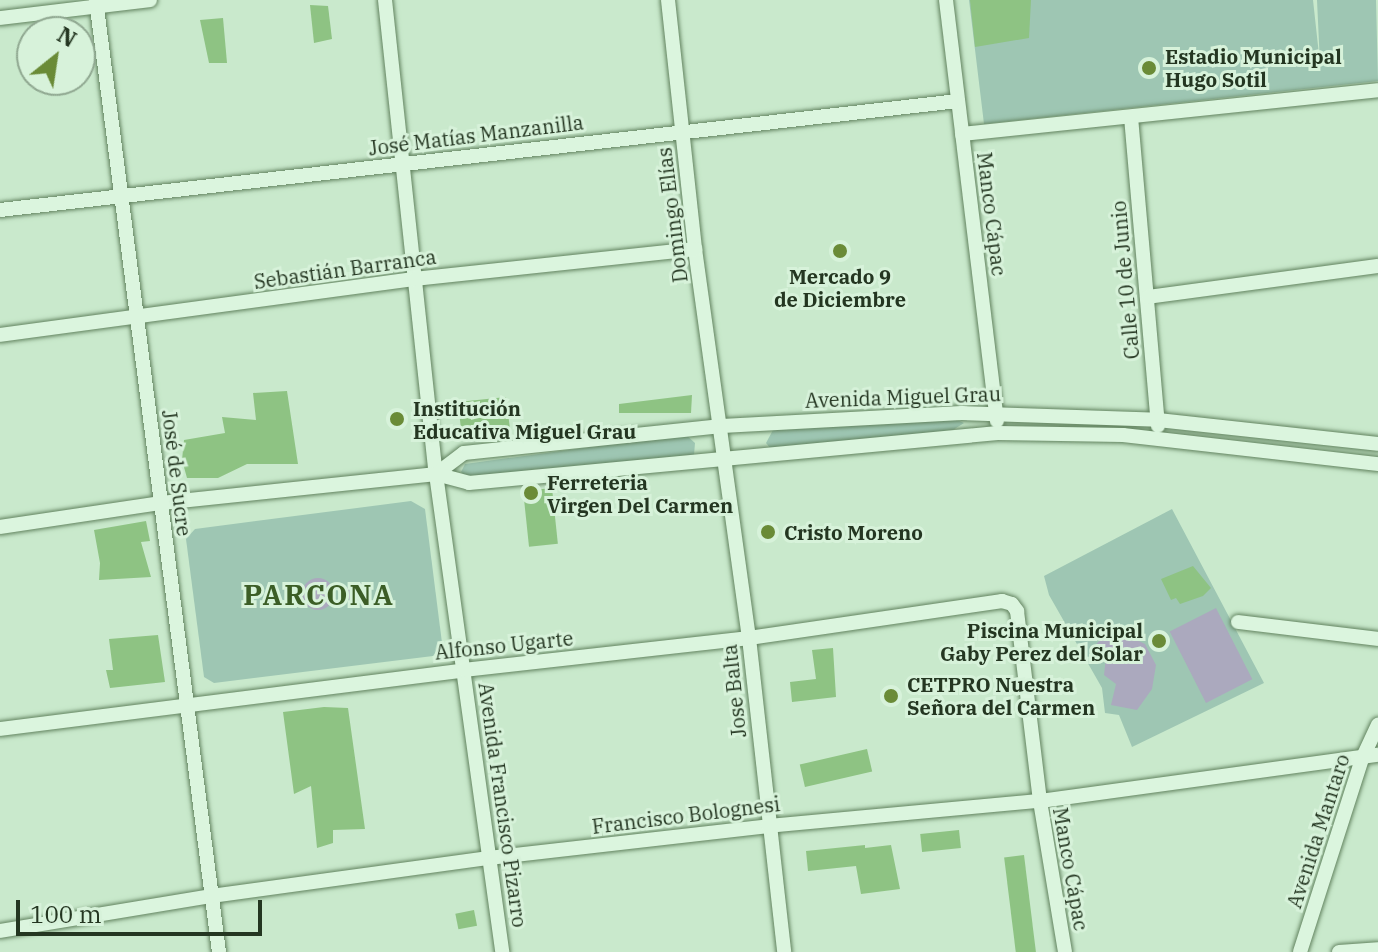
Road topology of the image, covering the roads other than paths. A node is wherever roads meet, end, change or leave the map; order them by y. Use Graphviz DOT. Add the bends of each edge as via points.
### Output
graph roads {
  1 [pos="150,0"];
  2 [pos="385,0"];
  3 [pos="668,0"];
  4 [pos="946,0"];
  5 [pos="97,2"];
  6 [pos="0,18"];
  7 [pos="1378,90"];
  8 [pos="958,101"];
  9 [pos="1131,117"];
  10 [pos="683,132"];
  11 [pos="962,134"];
  12 [pos="402,164"];
  13 [pos="120,196"];
  14 [pos="0,210"];
  15 [pos="695,249"];
  16 [pos="1378,266"];
  17 [pos="414,279"];
  18 [pos="1148,297"];
  19 [pos="137,318"];
  20 [pos="0,335"];
  21 [pos="996,412"];
  22 [pos="1158,420"];
  23 [pos="722,426"];
  24 [pos="998,433"];
  25 [pos="1159,438"];
  26 [pos="1378,444"];
  27 [pos="724,461"];
  28 [pos="1378,464"];
  29 [pos="436,474"];
  30 [pos="161,503"];
  31 [pos="0,527"];
  32 [pos="1012,604"];
  33 [pos="1238,622"];
  34 [pos="749,638"];
  35 [pos="1378,639"];
  36 [pos="464,670"];
  37 [pos="185,704"];
  38 [pos="1378,724"];
  39 [pos="0,729"];
  40 [pos="1378,755"];
  41 [pos="1362,759"];
  42 [pos="1040,801"];
  43 [pos="768,826"];
  44 [pos="489,858"];
  45 [pos="211,896"];
  46 [pos="0,931"];
  47 [pos="1378,949"];
  48 [pos="219,952"];
  49 [pos="502,952"];
  50 [pos="784,952"];
  51 [pos="1065,952"];
  52 [pos="1300,952"];
  53 [pos="1339,952"];
  1 -- 5 [label="street"];
  2 -- 12 [label="street, Avenida Francisco Pizarro"];
  3 -- 10 [label="street, Domingo Elías"];
  4 -- 8 [label="street, Manco Cápac"];
  5 -- 6 [label="street"];
  5 -- 13 [label="street, José de Sucre"];
  7 -- 9 [label="street"];
  8 -- 10 [label="street, José Matías Manzanilla"];
  8 -- 11 [label="street, Manco Cápac"];
  9 -- 11 [label="street"];
  9 -- 18 [label="street, Calle 10 de Junio"];
  10 -- 12 [label="street, José Matías Manzanilla"];
  10 -- 15 [label="street, Domingo Elías"];
  11 -- 21 [label="street, Manco Cápac"];
  12 -- 13 [label="street, José Matías Manzanilla"];
  12 -- 17 [label="street, Avenida Francisco Pizarro"];
  13 -- 14 [label="street, José Matías Manzanilla"];
  13 -- 19 [label="street, José de Sucre"];
  15 -- 17 [label="street, Sebastián Barranca"];
  15 -- 23 [label="street, Domingo Elías"];
  16 -- 18 [label="street"];
  17 -- 19 [label="street, Sebastián Barranca"];
  17 -- 29 [label="street, Avenida Francisco Pizarro"];
  18 -- 22 [label="street, Calle 10 de Junio"];
  19 -- 20 [label="street, Sebastián Barranca"];
  19 -- 30 [label="street, José de Sucre"];
  21 -- 22 [label="street, Avenida Miguel Grau"];
  21 -- 23 [label="street, Avenida Miguel Grau"];
  21 -- 24 [label="street, Manco Cápac"];
  22 -- 25 [label="street, Calle 10 de Junio"];
  22 -- 26 [label="street, Avenida Miguel Grau"];
  23 -- 27 [label="street, Jose Balta"];
  23 -- 29 [label="street, Avenida Miguel Grau" via="464,453"];
  24 -- 25 [label="street, Avenida Miguel Grau"];
  24 -- 27 [label="street, Avenida Miguel Grau"];
  25 -- 28 [label="street, Avenida Miguel Grau"];
  27 -- 29 [label="street, Avenida Miguel Grau" via="469,483"];
  27 -- 34 [label="street, Jose Balta"];
  29 -- 30 [label="street, Avenida Miguel Grau"];
  29 -- 36 [label="street, Avenida Francisco Pizarro"];
  30 -- 31 [label="street, Avenida Miguel Grau"];
  30 -- 37 [label="street, José de Sucre"];
  32 -- 34 [label="street, Alfonso Ugarte" via="1002,601"];
  32 -- 42 [label="street, Manco Cápac"];
  33 -- 35 [label="street"];
  34 -- 36 [label="street, Alfonso Ugarte"];
  34 -- 43 [label="street, Jose Balta"];
  36 -- 37 [label="street, Alfonso Ugarte"];
  36 -- 44 [label="street, Avenida Francisco Pizarro"];
  37 -- 39 [label="street, Alfonso Ugarte"];
  37 -- 45 [label="street, José de Sucre"];
  38 -- 41 [label="street, Avenida Mantaro"];
  40 -- 41 [label="street, Francisco Bolognesi"];
  41 -- 42 [label="street, Francisco Bolognesi"];
  41 -- 52 [label="street, Avenida Mantaro"];
  42 -- 43 [label="street, Francisco Bolognesi"];
  42 -- 51 [label="street, Manco Cápac"];
  43 -- 44 [label="street, Francisco Bolognesi"];
  43 -- 50 [label="street, Jose Balta"];
  44 -- 45 [label="street, Francisco Bolognesi"];
  44 -- 49 [label="street, Avenida Francisco Pizarro"];
  45 -- 46 [label="street, Francisco Bolognesi"];
  45 -- 48 [label="street, José de Sucre"];
  47 -- 53 [label="street"];
}
